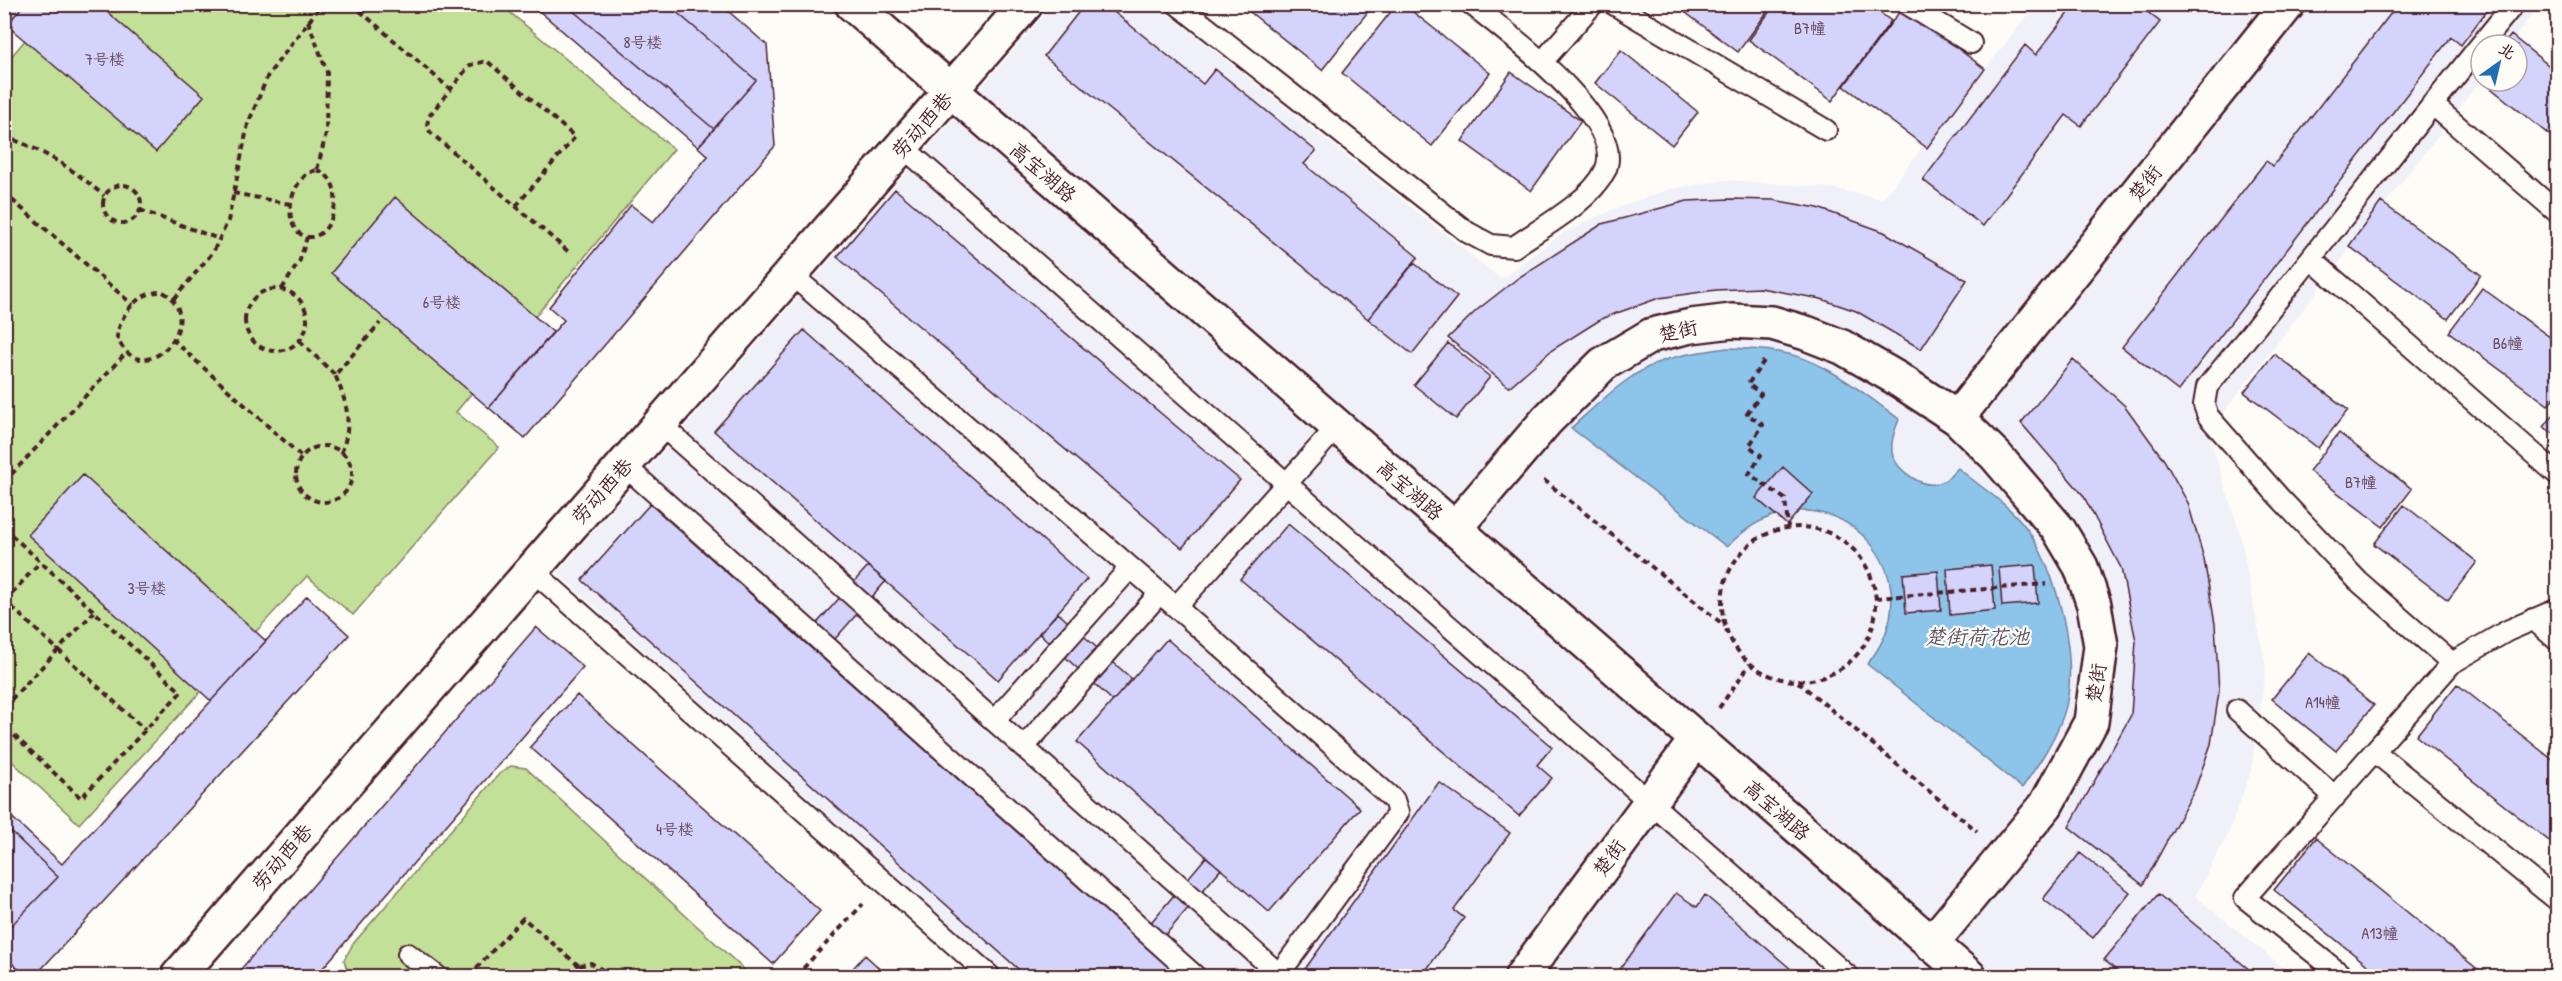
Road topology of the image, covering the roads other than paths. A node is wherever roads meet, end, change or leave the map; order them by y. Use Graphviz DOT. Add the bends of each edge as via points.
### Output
graph roads {
  1 [pos="852,4"];
  2 [pos="1026,4"];
  3 [pos="1177,4"];
  4 [pos="1471,4"];
  5 [pos="1593,4"];
  6 [pos="1613,4"];
  7 [pos="1907,4"];
  8 [pos="2289,4"];
  9 [pos="2514,4"];
  10 [pos="1971,43"];
  11 [pos="1543,61"];
  12 [pos="951,91"];
  13 [pos="2432,104"];
  14 [pos="1826,130"];
  15 [pos="903,147"];
  16 [pos="2558,213"];
  17 [pos="2312,260"];
  18 [pos="792,275"];
  19 [pos="1957,418"];
  20 [pos="661,425"];
  21 [pos="1337,427"];
  22 [pos="625,466"];
  23 [pos="2558,475"];
  24 [pos="1286,483"];
  25 [pos="1454,529"];
  26 [pos="1130,568"];
  27 [pos="532,570"];
  28 [pos="1160,593"];
  29 [pos="1176,607"];
  30 [pos="2558,609"];
  31 [pos="2533,620"];
  32 [pos="2558,641"];
  33 [pos="2452,663"];
  34 [pos="2237,710"];
  35 [pos="994,721"];
  36 [pos="1696,740"];
  37 [pos="1024,747"];
  38 [pos="2375,752"];
  39 [pos="2335,797"];
  40 [pos="1650,802"];
  41 [pos="2557,900"];
  42 [pos="1931,944"];
  43 [pos="408,954"];
  44 [pos="178,976"];
  45 [pos="438,976"];
  46 [pos="990,976"];
  47 [pos="1195,976"];
  48 [pos="1522,976"];
  49 [pos="1848,976"];
  50 [pos="1969,976"];
  51 [pos="2343,976"];
  1 -- 12 [label="street, 高宝湖路"];
  2 -- 12 [label="street, 劳动西巷"];
  3 -- 11 [label="lane" via="1467,232 1491,245 1514,247 1587,195 1606,170 1609,149 1594,119"];
  4 -- 11 [label="lane"];
  5 -- 11 [label="lane"];
  6 -- 14 [label="lane"];
  7 -- 10 [label="lane"];
  8 -- 19 [label="street, 楚街"];
  9 -- 13 [label="lane"];
  12 -- 15 [label="street, 劳动西巷"];
  12 -- 21 [label="street, 高宝湖路"];
  13 -- 16 [label="lane"];
  13 -- 17 [label="lane"];
  15 -- 18 [label="street, 劳动西巷"];
  15 -- 24 [label="lane"];
  17 -- 23 [label="lane"];
  17 -- 33 [label="lane" via="2207,387 2204,405 2208,416 2278,496 2358,580"];
  18 -- 20 [label="street, 劳动西巷"];
  18 -- 26 [label="lane"];
  19 -- 25 [label="street, 楚街" via="1842,346 1772,323 1731,321 1652,335 1603,364 1547,420"];
  19 -- 42 [label="street, 楚街" via="1996,456 2059,530 2080,567 2094,605 2101,646 2091,722 2046,805"];
  20 -- 22 [label="street, 劳动西巷"];
  20 -- 35 [label="lane"];
  21 -- 24 [label="lane"];
  21 -- 25 [label="street, 高宝湖路"];
  22 -- 27 [label="street, 劳动西巷"];
  22 -- 47 [label="lane"];
  24 -- 29 [label="lane"];
  24 -- 40 [label="lane"];
  25 -- 36 [label="street, 高宝湖路"];
  26 -- 28 [label="lane"];
  26 -- 35 [label="lane"];
  27 -- 44 [label="street, 劳动西巷"];
  27 -- 46 [label="lane"];
  28 -- 29 [label="lane"];
  28 -- 37 [label="lane"];
  29 -- 37 [label="lane" via="1389,793 1398,809 1279,974"];
  30 -- 31 [label="lane"];
  31 -- 32 [label="lane"];
  31 -- 33 [label="lane" via="2479,645"];
  33 -- 38 [label="lane"];
  34 -- 39 [label="lane"];
  35 -- 37 [label="lane"];
  36 -- 40 [label="street, 楚街"];
  36 -- 42 [label="street, 高宝湖路"];
  38 -- 39 [label="lane"];
  38 -- 41 [label="lane"];
  39 -- 51 [label="lane" via="2245,898"];
  40 -- 48 [label="street, 楚街"];
  40 -- 49 [label="lane"];
  42 -- 50 [label="street, 高宝湖路"];
  43 -- 45 [label="lane"];
}
